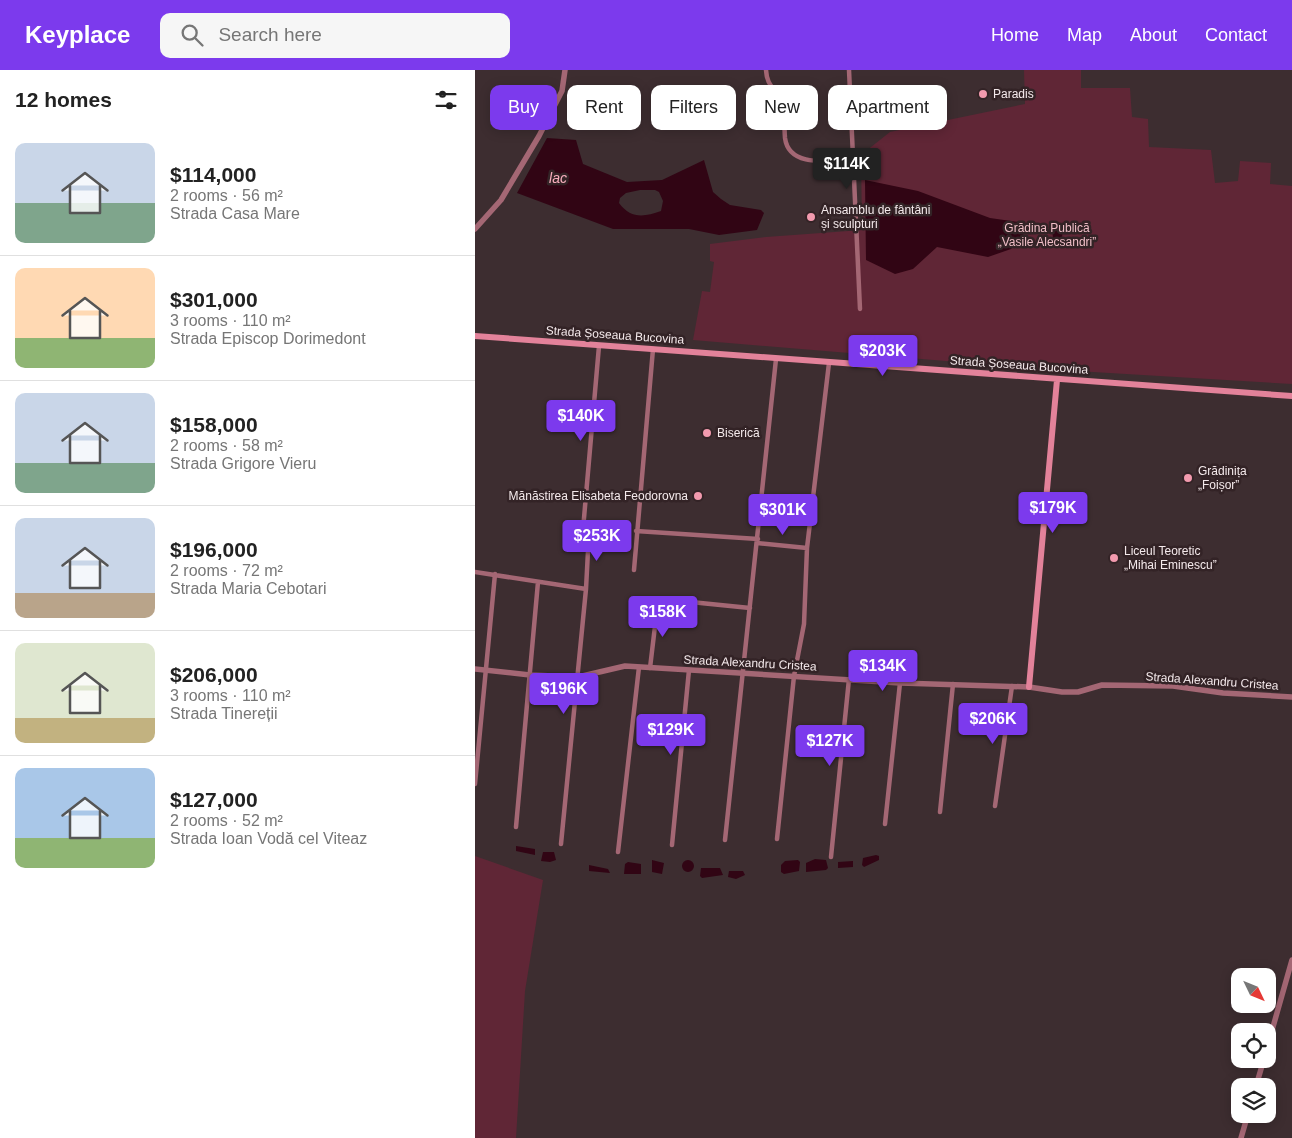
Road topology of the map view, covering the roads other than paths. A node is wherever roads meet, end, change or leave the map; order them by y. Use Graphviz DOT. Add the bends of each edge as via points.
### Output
graph roads {
  1 [pos="565,70"];
  2 [pos="766,70"];
  3 [pos="849,70"];
  4 [pos="854,160"];
  5 [pos="475,229"];
  6 [pos="860,309"];
  7 [pos="475,336"];
  8 [pos="599,346"];
  9 [pos="653,348"];
  10 [pos="776,358"];
  11 [pos="829,363"];
  12 [pos="1057,380"];
  13 [pos="1292,396"];
  14 [pos="637,531"];
  15 [pos="757,541"];
  16 [pos="807,548"];
  17 [pos="633,570"];
  18 [pos="475,572"];
  19 [pos="495,574"];
  20 [pos="538,582"];
  21 [pos="585,589"];
  22 [pos="750,608"];
  23 [pos="639,667"];
  24 [pos="650,668"];
  25 [pos="475,669"];
  26 [pos="485,670"];
  27 [pos="689,670"];
  28 [pos="744,673"];
  29 [pos="531,675"];
  30 [pos="795,676"];
  31 [pos="577,677"];
  32 [pos="849,679"];
  33 [pos="900,683"];
  34 [pos="953,684"];
  35 [pos="1012,686"];
  36 [pos="1029,687"];
  37 [pos="1292,697"];
  38 [pos="475,784"];
  39 [pos="995,806"];
  40 [pos="939,812"];
  41 [pos="885,824"];
  42 [pos="516,827"];
  43 [pos="777,839"];
  44 [pos="725,840"];
  45 [pos="561,844"];
  46 [pos="672,845"];
  47 [pos="618,852"];
  48 [pos="831,857"];
  49 [pos="1292,960"];
  50 [pos="1274,1023"];
  51 [pos="1245,1123"];
  52 [pos="1241,1138"];
  1 -- 5 [label="street" via="562,91 539,136 501,200"];
  2 -- 4 [label="street" via="769,84 781,101 786,140 791,152 802,159"];
  3 -- 4 [label="street"];
  4 -- 6 [label="street"];
  7 -- 8 [label="main road, Strada Șoseaua Bucovina"];
  8 -- 9 [label="main road, Strada Șoseaua Bucovina"];
  8 -- 21 [label="street" via="582,541 588,551"];
  9 -- 10 [label="main road, Strada Șoseaua Bucovina"];
  9 -- 14 [label="street"];
  10 -- 11 [label="main road, Strada Șoseaua Bucovina"];
  10 -- 15 [label="street"];
  11 -- 12 [label="main road, Strada Șoseaua Bucovina"];
  11 -- 16 [label="street"];
  12 -- 13 [label="main road, Strada Șoseaua Bucovina"];
  12 -- 36 [label="main road"];
  14 -- 15 [label="street"];
  14 -- 17 [label="street"];
  15 -- 16 [label="street"];
  15 -- 22 [label="street"];
  16 -- 30 [label="street" via="803,624"];
  18 -- 19 [label="street"];
  19 -- 20 [label="street"];
  19 -- 26 [label="street"];
  20 -- 21 [label="street"];
  20 -- 29 [label="street"];
  21 -- 31 [label="street"];
  22 -- 24 [label="street" via="661,599 656,605"];
  22 -- 28 [label="street"];
  23 -- 24 [label="street, Strada Alexandru Cristea"];
  23 -- 31 [label="street, Strada Alexandru Cristea" via="625,666"];
  23 -- 47 [label="street"];
  24 -- 27 [label="street, Strada Alexandru Cristea"];
  25 -- 26 [label="street, Strada Alexandru Cristea"];
  26 -- 29 [label="street, Strada Alexandru Cristea"];
  26 -- 38 [label="street"];
  27 -- 28 [label="street, Strada Alexandru Cristea"];
  27 -- 46 [label="street"];
  28 -- 30 [label="street, Strada Alexandru Cristea"];
  28 -- 44 [label="street"];
  29 -- 31 [label="street, Strada Alexandru Cristea"];
  29 -- 42 [label="street"];
  30 -- 32 [label="street, Strada Alexandru Cristea"];
  30 -- 43 [label="street"];
  31 -- 45 [label="street"];
  32 -- 33 [label="street, Strada Alexandru Cristea"];
  32 -- 48 [label="street"];
  33 -- 34 [label="street, Strada Alexandru Cristea"];
  33 -- 41 [label="street"];
  34 -- 35 [label="street, Strada Alexandru Cristea"];
  34 -- 40 [label="street"];
  35 -- 36 [label="street, Strada Alexandru Cristea"];
  35 -- 39 [label="street"];
  36 -- 37 [label="street, Strada Alexandru Cristea" via="1078,692 1102,684 1173,686"];
  49 -- 50 [label="street"];
  51 -- 52 [label="street"];
}
